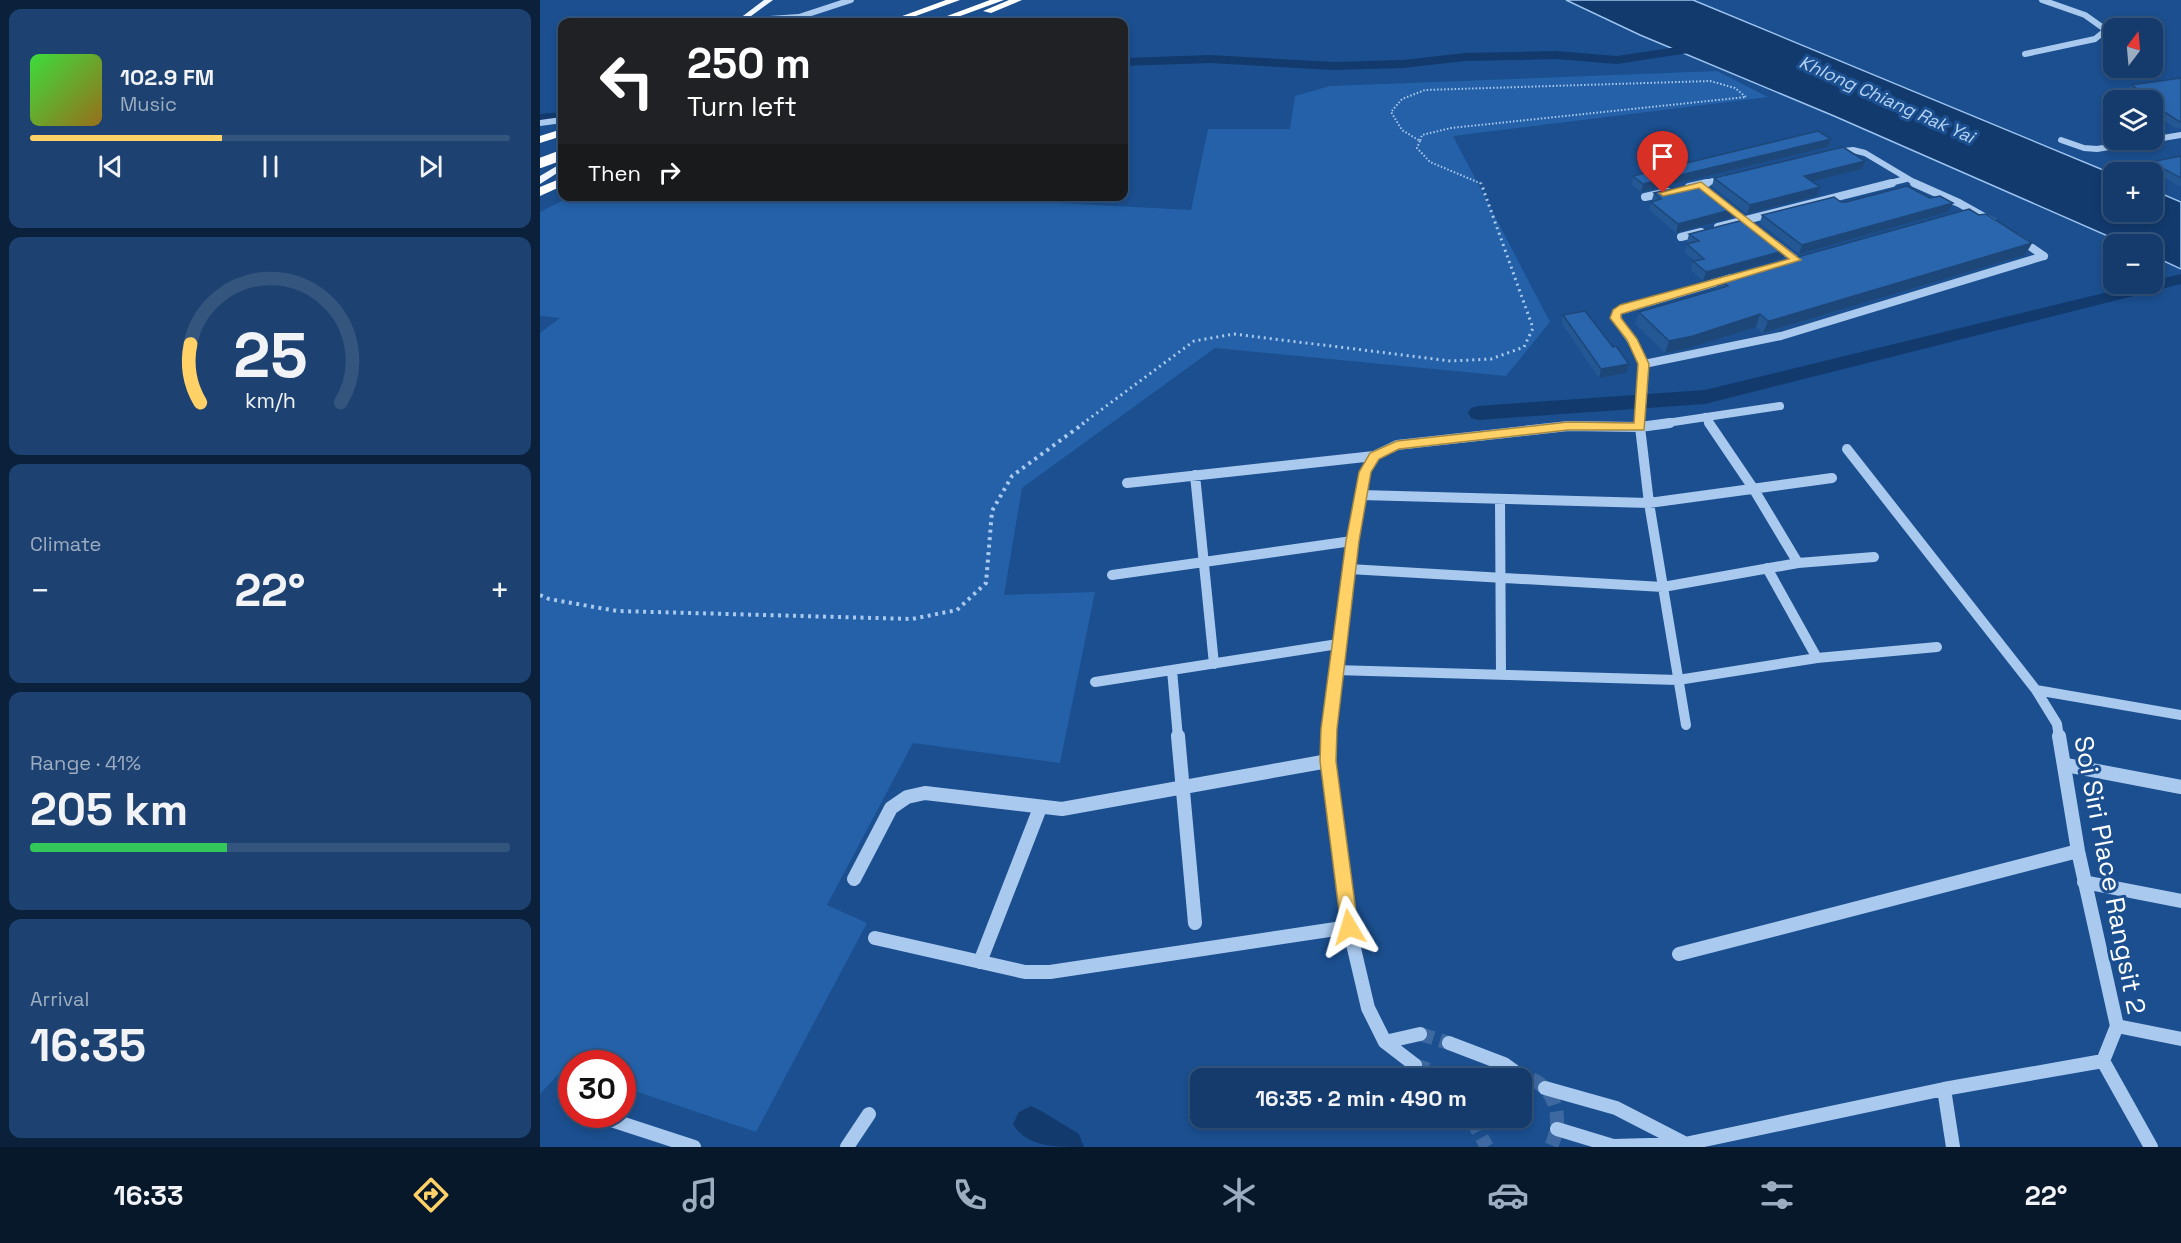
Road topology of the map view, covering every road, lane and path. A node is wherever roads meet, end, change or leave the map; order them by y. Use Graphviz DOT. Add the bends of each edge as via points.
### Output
graph roads {
  1 [pos="769,0"];
  2 [pos="851,0"];
  3 [pos="954,0"];
  4 [pos="999,0"];
  5 [pos="1017,0"];
  6 [pos="2042,0"];
  7 [pos="745,18"];
  8 [pos="779,18"];
  9 [pos="902,18"];
  10 [pos="947,18"];
  11 [pos="967,18"];
  12 [pos="2025,54"];
  13 [pos="558,121"];
  14 [pos="540,123"];
  15 [pos="558,133"];
  16 [pos="2181,135"];
  17 [pos="540,139"];
  18 [pos="2061,140"];
  19 [pos="1420,141"];
  20 [pos="558,152"];
  21 [pos="1828,153"];
  22 [pos="558,156"];
  23 [pos="540,163"];
  24 [pos="558,169"];
  25 [pos="1735,176"];
  26 [pos="1906,179"];
  27 [pos="540,181"];
  28 [pos="558,184"];
  29 [pos="1701,185"];
  30 [pos="540,192"];
  31 [pos="1709,192"];
  32 [pos="1645,197"];
  33 [pos="1736,212"];
  34 [pos="1975,212"];
  35 [pos="1964,214"];
  36 [pos="1744,219"];
  37 [pos="1753,226"];
  38 [pos="2002,227"];
  39 [pos="2011,234"];
  40 [pos="1681,237"];
  41 [pos="1770,240"];
  42 [pos="1808,257"];
  43 [pos="1796,260"];
  44 [pos="1785,264"];
  45 [pos="1739,276"];
  46 [pos="1644,364"];
  47 [pos="1780,406"];
  48 [pos="1705,417"];
  49 [pos="1640,427"];
  50 [pos="1847,449"];
  51 [pos="1374,456"];
  52 [pos="1195,476"];
  53 [pos="1832,478"];
  54 [pos="1127,483"];
  55 [pos="1753,488"];
  56 [pos="1361,495"];
  57 [pos="1500,499"];
  58 [pos="1649,502"];
  59 [pos="1352,541"];
  60 [pos="1874,556"];
  61 [pos="1204,562"];
  62 [pos="1798,563"];
  63 [pos="1767,568"];
  64 [pos="1349,569"];
  65 [pos="1112,575"];
  66 [pos="1502,578"];
  67 [pos="1663,587"];
  68 [pos="540,595"];
  69 [pos="1338,644"];
  70 [pos="1937,647"];
  71 [pos="1817,658"];
  72 [pos="1214,664"];
  73 [pos="1172,670"];
  74 [pos="1335,670"];
  75 [pos="1501,675"];
  76 [pos="1678,680"];
  77 [pos="1095,682"];
  78 [pos="2036,690"];
  79 [pos="2181,715"];
  80 [pos="1686,725"];
  81 [pos="1328,761"];
  82 [pos="2066,765"];
  83 [pos="2181,787"];
  84 [pos="1184,788"];
  85 [pos="1040,808"];
  86 [pos="2078,851"];
  87 [pos="854,879"];
  88 [pos="2084,882"];
  89 [pos="2181,901"];
  90 [pos="1195,923"];
  91 [pos="1349,927"];
  92 [pos="875,938"];
  93 [pos="1679,954"];
  94 [pos="980,962"];
  95 [pos="2117,1026"];
  96 [pos="1420,1034"];
  97 [pos="2181,1039"];
  98 [pos="1385,1042"];
  99 [pos="1449,1043"];
  100 [pos="2103,1061"];
  101 [pos="1415,1065"];
  102 [pos="1510,1068"];
  103 [pos="1545,1088"];
  104 [pos="1944,1089"];
  105 [pos="869,1114"];
  106 [pos="636,1128"];
  107 [pos="1557,1129"];
  108 [pos="1685,1144"];
  109 [pos="694,1147"];
  110 [pos="847,1147"];
  111 [pos="1953,1147"];
  112 [pos="2151,1147"];
  1 -- 7 [label="main road"];
  2 -- 8 [label="street"];
  3 -- 9 [label="highway"];
  4 -- 10 [label="highway"];
  5 -- 11 [label="highway"];
  6 -- 12 [label="street" via="2084,15 2106,30 2096,39"];
  13 -- 14 [label="street"];
  15 -- 17 [label="highway"];
  16 -- 18 [label="street" via="2097,149"];
  19 -- 19 [label="path" via="1422,135 1451,128 1746,97 1735,88 1710,81 1425,90 1402,99 1391,112 1402,130"];
  19 -- 68 [label="path" via="1417,148 1430,162 1482,183 1533,328 1524,346 1491,359 1451,361 1234,334 1194,341 1012,476 992,511 986,583 957,610 912,619 629,611"];
  20 -- 23 [label="main road"];
  21 -- 26 [label="street" via="1865,153"];
  22 -- 23 [label="highway, bridge"];
  24 -- 27 [label="main road"];
  25 -- 29 [label="street"];
  26 -- 34 [label="street"];
  26 -- 36 [label="street"];
  28 -- 30 [label="highway"];
  29 -- 31 [label="street"];
  29 -- 32 [label="street"];
  33 -- 36 [label="street"];
  34 -- 35 [label="street"];
  34 -- 38 [label="street"];
  36 -- 37 [label="street"];
  36 -- 40 [label="street"];
  39 -- 46 [label="street" via="2044,256 1781,336"];
  41 -- 43 [label="street"];
  42 -- 43 [label="street"];
  43 -- 44 [label="street"];
  45 -- 46 [label="street" via="1616,312"];
  46 -- 49 [label="street"];
  47 -- 48 [label="street"];
  48 -- 49 [label="street"];
  48 -- 55 [label="street"];
  49 -- 51 [label="street" via="1568,426 1397,445"];
  49 -- 58 [label="street"];
  50 -- 78 [label="street, Soi Siri Place Rangsit 2"];
  51 -- 52 [label="street"];
  51 -- 56 [label="street" via="1365,472"];
  52 -- 54 [label="street"];
  52 -- 61 [label="street"];
  53 -- 55 [label="street"];
  55 -- 58 [label="street"];
  55 -- 62 [label="street"];
  56 -- 57 [label="street"];
  56 -- 59 [label="street"];
  57 -- 58 [label="street"];
  57 -- 66 [label="street"];
  58 -- 67 [label="street"];
  59 -- 61 [label="street"];
  59 -- 64 [label="street"];
  60 -- 62 [label="street"];
  61 -- 65 [label="street"];
  61 -- 72 [label="street"];
  62 -- 63 [label="street"];
  63 -- 67 [label="street"];
  63 -- 71 [label="street"];
  64 -- 66 [label="street"];
  64 -- 69 [label="street"];
  66 -- 67 [label="street"];
  66 -- 75 [label="street"];
  67 -- 76 [label="street"];
  69 -- 72 [label="street"];
  69 -- 74 [label="street"];
  70 -- 71 [label="street"];
  71 -- 76 [label="street"];
  72 -- 73 [label="street"];
  73 -- 77 [label="street"];
  73 -- 84 [label="street"];
  74 -- 75 [label="street"];
  74 -- 81 [label="street"];
  75 -- 76 [label="street"];
  76 -- 80 [label="street"];
  78 -- 79 [label="street"];
  78 -- 82 [label="street, Soi Siri Place Rangsit 2" via="2057,724"];
  81 -- 84 [label="street"];
  81 -- 91 [label="street"];
  82 -- 83 [label="street"];
  82 -- 86 [label="street, Soi Siri Place Rangsit 2"];
  84 -- 85 [label="street" via="1062,809"];
  84 -- 90 [label="street"];
  85 -- 87 [label="street" via="925,793 907,797 891,808"];
  85 -- 94 [label="street"];
  86 -- 88 [label="street, Soi Siri Place Rangsit 2"];
  86 -- 93 [label="street"];
  88 -- 89 [label="street"];
  88 -- 95 [label="street, Soi Siri Place Rangsit 2"];
  91 -- 94 [label="street" via="1050,972 1025,972"];
  91 -- 98 [label="street" via="1368,1008"];
  92 -- 94 [label="street"];
  95 -- 97 [label="street"];
  95 -- 100 [label="street, Soi Siri Place Rangsit 2"];
  96 -- 98 [label="street"];
  98 -- 101 [label="street"];
  99 -- 102 [label="street"];
  100 -- 104 [label="street"];
  100 -- 112 [label="street"];
  103 -- 108 [label="street" via="1616,1108"];
  104 -- 108 [label="street"];
  104 -- 111 [label="street"];
  105 -- 110 [label="street"];
  106 -- 109 [label="street"];
  107 -- 108 [label="street" via="1613,1146"];
}
